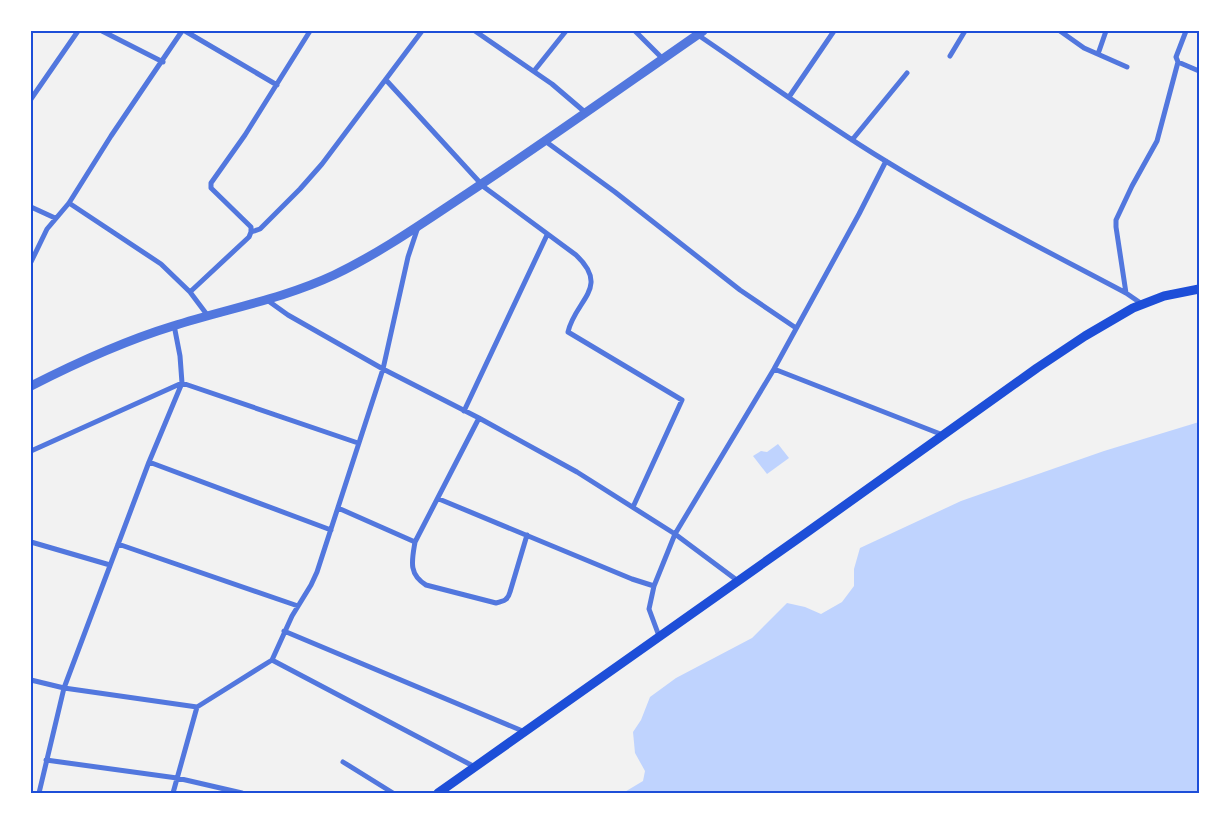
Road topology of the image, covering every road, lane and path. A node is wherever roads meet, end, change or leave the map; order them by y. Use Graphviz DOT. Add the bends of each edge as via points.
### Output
graph roads {
  1 [pos="78,31"];
  2 [pos="102,31"];
  3 [pos="184,31"];
  4 [pos="310,31"];
  5 [pos="422,31"];
  6 [pos="475,31"];
  7 [pos="566,31"];
  8 [pos="635,31"];
  9 [pos="834,31"];
  10 [pos="965,31"];
  11 [pos="1060,31"];
  12 [pos="1106,31"];
  13 [pos="1186,31"];
  14 [pos="701,33"];
  15 [pos="1098,54"];
  16 [pos="950,56"];
  17 [pos="662,58"];
  18 [pos="163,62"];
  19 [pos="1178,62"];
  20 [pos="1127,66"];
  21 [pos="534,71"];
  22 [pos="1199,71"];
  23 [pos="907,73"];
  24 [pos="386,80"];
  25 [pos="277,85"];
  26 [pos="789,97"];
  27 [pos="31,99"];
  28 [pos="586,113"];
  29 [pos="852,140"];
  30 [pos="545,142"];
  31 [pos="886,161"];
  32 [pos="481,184"];
  33 [pos="69,203"];
  34 [pos="31,207"];
  35 [pos="55,218"];
  36 [pos="418,226"];
  37 [pos="252,232"];
  38 [pos="547,235"];
  39 [pos="31,262"];
  40 [pos="1199,289"];
  41 [pos="190,292"];
  42 [pos="1126,293"];
  43 [pos="267,299"];
  44 [pos="1143,304"];
  45 [pos="208,316"];
  46 [pos="174,325"];
  47 [pos="796,328"];
  48 [pos="382,369"];
  49 [pos="774,370"];
  50 [pos="182,383"];
  51 [pos="31,386"];
  52 [pos="464,411"];
  53 [pos="479,418"];
  54 [pos="943,435"];
  55 [pos="358,443"];
  56 [pos="31,451"];
  57 [pos="149,462"];
  58 [pos="438,499"];
  59 [pos="633,507"];
  60 [pos="338,508"];
  61 [pos="331,530"];
  62 [pos="676,534"];
  63 [pos="527,535"];
  64 [pos="31,542"];
  65 [pos="416,542"];
  66 [pos="118,544"];
  67 [pos="110,565"];
  68 [pos="738,581"];
  69 [pos="654,586"];
  70 [pos="298,606"];
  71 [pos="284,631"];
  72 [pos="659,636"];
  73 [pos="272,660"];
  74 [pos="31,680"];
  75 [pos="64,688"];
  76 [pos="196,707"];
  77 [pos="525,732"];
  78 [pos="46,760"];
  79 [pos="343,762"];
  80 [pos="474,767"];
  81 [pos="177,778"];
  82 [pos="39,793"];
  83 [pos="173,793"];
  84 [pos="242,793"];
  85 [pos="393,793"];
  86 [pos="438,793"];
  1 -- 27 [label="street"];
  2 -- 18 [label="street"];
  3 -- 18 [label="street"];
  3 -- 25 [label="street"];
  4 -- 25 [label="street"];
  5 -- 24 [label="street"];
  6 -- 21 [label="street"];
  7 -- 21 [label="street"];
  8 -- 17 [label="street"];
  9 -- 26 [label="street"];
  10 -- 16 [label="street"];
  11 -- 15 [label="street"];
  12 -- 15 [label="street"];
  13 -- 19 [label="street" via="1176,57"];
  14 -- 17 [label="street"];
  14 -- 26 [label="street"];
  15 -- 20 [label="street"];
  17 -- 28 [label="street"];
  18 -- 33 [label="street"];
  19 -- 22 [label="street"];
  19 -- 42 [label="street" via="1157,141 1116,220"];
  21 -- 28 [label="street"];
  23 -- 29 [label="street"];
  24 -- 32 [label="street"];
  24 -- 37 [label="street" via="300,189 260,229"];
  25 -- 37 [label="street" via="212,179 210,188 251,227"];
  26 -- 29 [label="street"];
  28 -- 30 [label="street"];
  29 -- 31 [label="street"];
  30 -- 32 [label="street"];
  30 -- 47 [label="street" via="740,290"];
  31 -- 42 [label="street"];
  31 -- 47 [label="street"];
  32 -- 36 [label="street"];
  32 -- 38 [label="street"];
  33 -- 35 [label="street"];
  33 -- 41 [label="street" via="161,264"];
  34 -- 35 [label="street"];
  35 -- 39 [label="street"];
  36 -- 43 [label="street" via="359,263"];
  36 -- 48 [label="street"];
  37 -- 41 [label="street"];
  38 -- 52 [label="street"];
  38 -- 59 [label="street" via="576,255 590,271 588,293 568,332 682,400"];
  40 -- 44 [label="main road"];
  41 -- 45 [label="street"];
  42 -- 44 [label="street"];
  43 -- 45 [label="street"];
  43 -- 48 [label="street" via="288,316"];
  44 -- 54 [label="main road" via="1069,347"];
  45 -- 46 [label="street"];
  46 -- 50 [label="street"];
  46 -- 51 [label="street" via="120,345"];
  47 -- 49 [label="street"];
  48 -- 52 [label="street"];
  48 -- 55 [label="street"];
  49 -- 54 [label="street"];
  49 -- 62 [label="street"];
  50 -- 55 [label="street"];
  50 -- 56 [label="street"];
  50 -- 57 [label="street"];
  52 -- 53 [label="street"];
  53 -- 58 [label="street"];
  53 -- 59 [label="street"];
  54 -- 68 [label="main road"];
  55 -- 60 [label="street"];
  57 -- 61 [label="street"];
  57 -- 66 [label="street"];
  58 -- 63 [label="street"];
  58 -- 65 [label="street"];
  59 -- 62 [label="street"];
  60 -- 61 [label="street"];
  60 -- 65 [label="street"];
  61 -- 70 [label="street" via="311,585"];
  62 -- 68 [label="street"];
  62 -- 69 [label="street"];
  63 -- 65 [label="street" via="508,598 496,603 426,585 418,580 412,558"];
  63 -- 69 [label="street"];
  64 -- 67 [label="street"];
  66 -- 67 [label="street"];
  66 -- 70 [label="street"];
  67 -- 75 [label="street"];
  68 -- 72 [label="main road"];
  69 -- 72 [label="street" via="649,609"];
  70 -- 71 [label="street"];
  71 -- 73 [label="street"];
  71 -- 77 [label="street"];
  72 -- 77 [label="main road"];
  73 -- 76 [label="street"];
  73 -- 80 [label="street"];
  74 -- 75 [label="street"];
  75 -- 76 [label="street"];
  75 -- 78 [label="street"];
  76 -- 81 [label="street"];
  77 -- 80 [label="main road"];
  78 -- 81 [label="street"];
  78 -- 82 [label="street"];
  79 -- 85 [label="street"];
  80 -- 86 [label="main road"];
  81 -- 83 [label="street"];
  81 -- 84 [label="street"];
}
